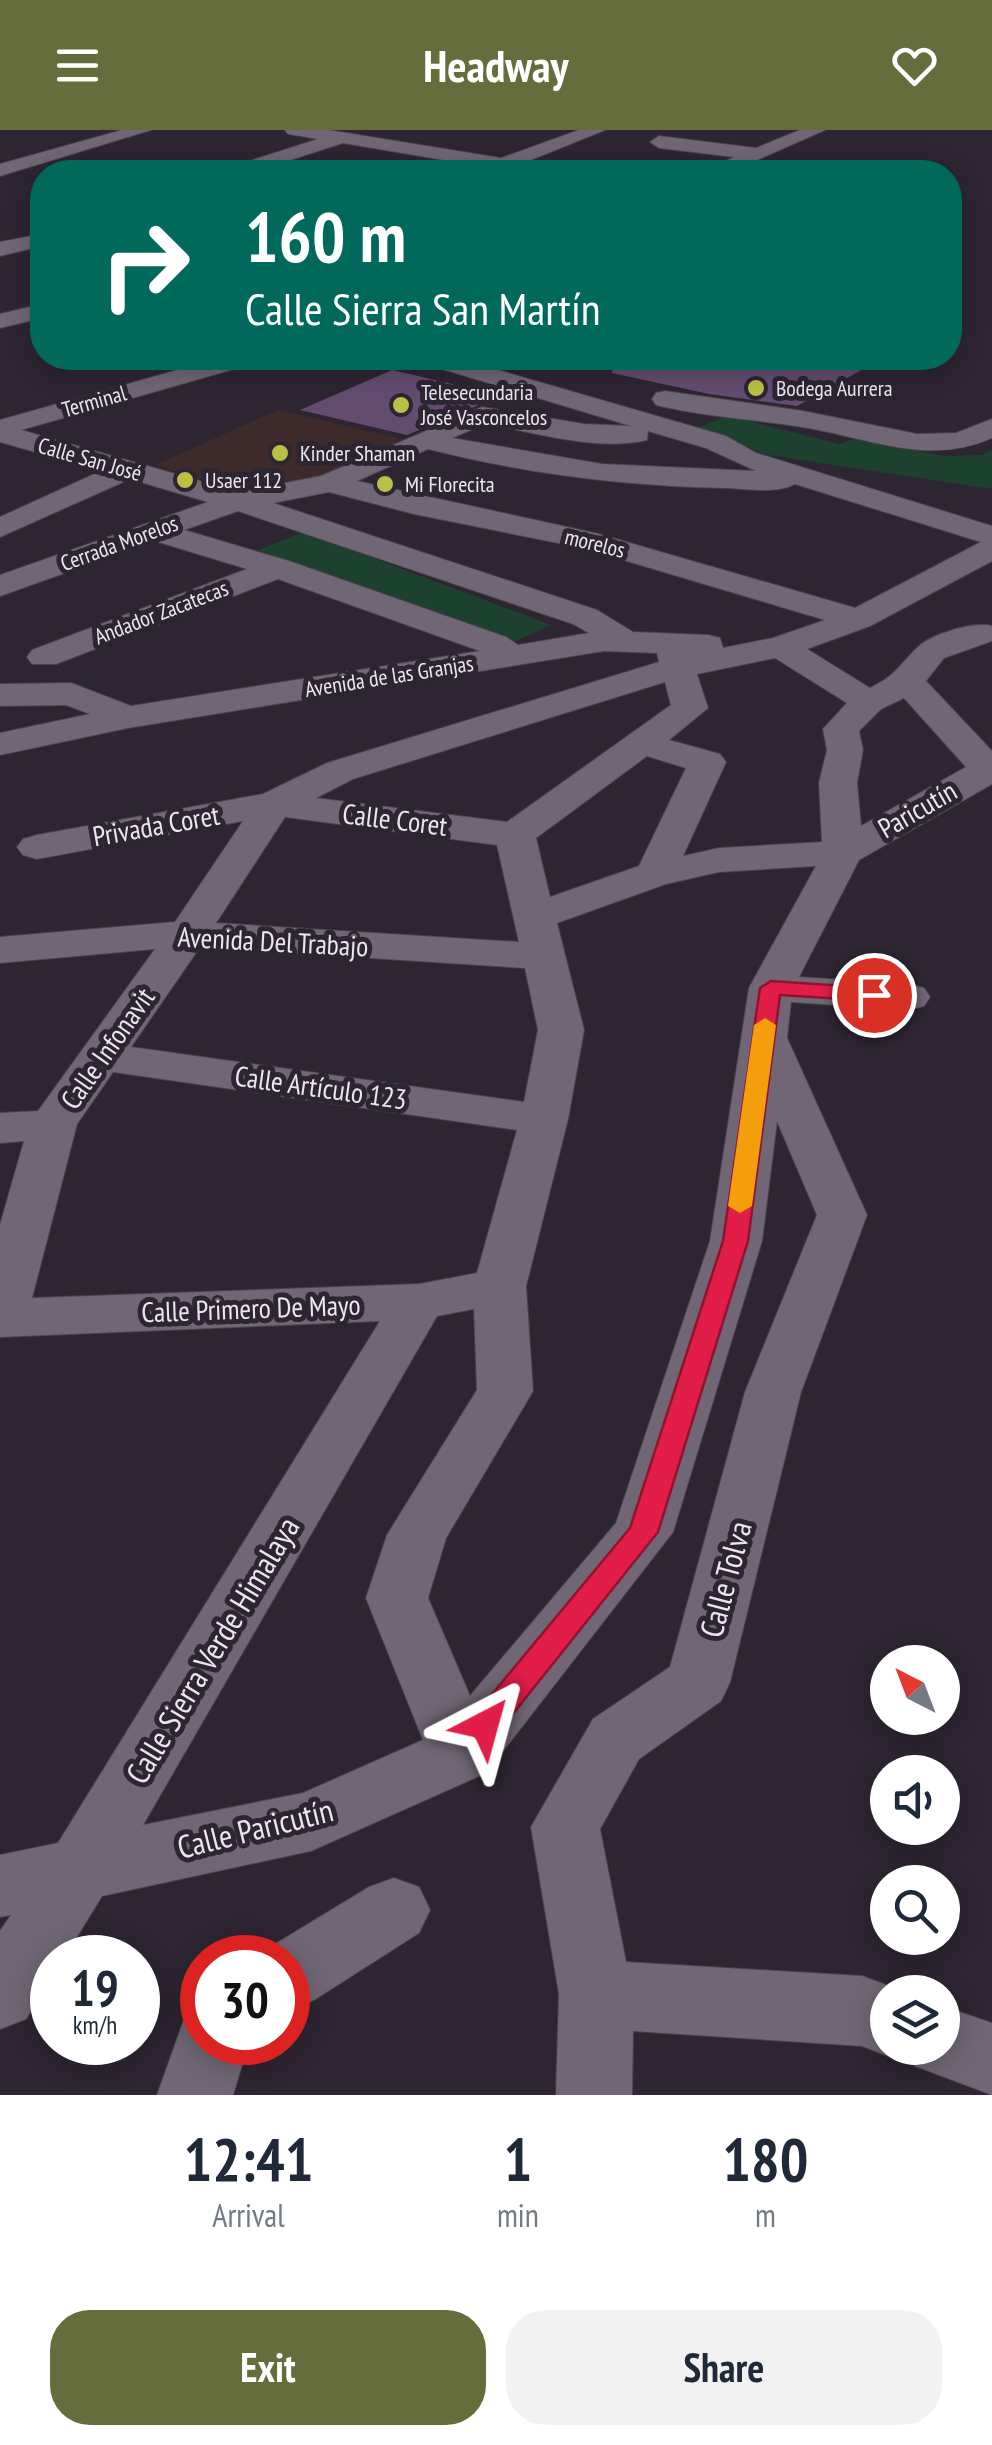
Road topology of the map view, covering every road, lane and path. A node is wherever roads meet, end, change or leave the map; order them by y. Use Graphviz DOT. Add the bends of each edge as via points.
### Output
graph roads {
  1 [pos="142,130"];
  2 [pos="294,130"];
  3 [pos="368,130"];
  4 [pos="596,130"];
  5 [pos="816,130"];
  6 [pos="344,138"];
  7 [pos="659,142"];
  8 [pos="757,154"];
  9 [pos="63,160"];
  10 [pos="273,160"];
  11 [pos="479,160"];
  12 [pos="515,160"];
  13 [pos="743,160"];
  14 [pos="30,243"];
  15 [pos="0,249"];
  16 [pos="30,314"];
  17 [pos="0,322"];
  18 [pos="30,323"];
  19 [pos="0,329"];
  20 [pos="205,370"];
  21 [pos="472,370"];
  22 [pos="545,370"];
  23 [pos="992,427"];
  24 [pos="0,430"];
  25 [pos="637,434"];
  26 [pos="425,440"];
  27 [pos="126,470"];
  28 [pos="816,480"];
  29 [pos="706,481"];
  30 [pos="329,483"];
  31 [pos="238,500"];
  32 [pos="696,516"];
  33 [pos="0,528"];
  34 [pos="154,531"];
  35 [pos="992,536"];
  36 [pos="992,549"];
  37 [pos="278,568"];
  38 [pos="0,586"];
  39 [pos="858,619"];
  40 [pos="982,633"];
  41 [pos="626,642"];
  42 [pos="782,647"];
  43 [pos="512,656"];
  44 [pos="675,656"];
  45 [pos="44,657"];
  46 [pos="908,682"];
  47 [pos="0,695"];
  48 [pos="869,702"];
  49 [pos="128,718"];
  50 [pos="640,742"];
  51 [pos="0,744"];
  52 [pos="990,769"];
  53 [pos="274,804"];
  54 [pos="515,835"];
  55 [pos="37,847"];
  56 [pos="842,853"];
  57 [pos="655,874"];
  58 [pos="188,934"];
  59 [pos="541,937"];
  60 [pos="0,950"];
  61 [pos="908,997"];
  62 [pos="767,1012"];
  63 [pos="99,1056"];
  64 [pos="544,1118"];
  65 [pos="53,1124"];
  66 [pos="0,1128"];
  67 [pos="500,1286"];
  68 [pos="419,1302"];
  69 [pos="1,1317"];
  70 [pos="462,1753"];
  71 [pos="81,1868"];
  72 [pos="0,1886"];
  73 [pos="394,1910"];
  74 [pos="310,1962"];
  75 [pos="596,1994"];
  76 [pos="0,1995"];
  77 [pos="870,2014"];
  78 [pos="960,2047"];
  79 [pos="992,2059"];
  80 [pos="205,2065"];
  81 [pos="196,2095"];
  82 [pos="594,2095"];
  1 -- 9 [label="street"];
  2 -- 6 [label="street"];
  3 -- 6 [label="street"];
  4 -- 12 [label="street"];
  5 -- 8 [label="street"];
  6 -- 10 [label="street"];
  6 -- 11 [label="street"];
  7 -- 8 [label="street"];
  8 -- 13 [label="street"];
  14 -- 15 [label="street"];
  16 -- 17 [label="street"];
  18 -- 19 [label="street"];
  20 -- 24 [label="street, Terminal"];
  21 -- 28 [label="street" via="716,442 746,459"];
  22 -- 23 [label="street" via="693,406 805,419 920,443 955,442"];
  24 -- 27 [label="street, Calle San José"];
  25 -- 26 [label="street" via="482,415"];
  26 -- 29 [label="street" via="521,464"];
  26 -- 30 [label="street"];
  27 -- 31 [label="street, Calle San José"];
  27 -- 33 [label="street"];
  28 -- 29 [label="street"];
  28 -- 35 [label="street"];
  29 -- 32 [label="street"];
  30 -- 31 [label="street, Cerrada Morelos"];
  30 -- 39 [label="street, morelos" via="588,540"];
  31 -- 34 [label="street, Cerrada Morelos"];
  31 -- 41 [label="street, Calle San José" via="586,617"];
  34 -- 37 [label="street"];
  34 -- 38 [label="street, Cerrada Morelos"];
  36 -- 39 [label="street, Avenida de las Granjas"];
  37 -- 43 [label="street"];
  37 -- 45 [label="street, Andador Zacatecas"];
  39 -- 42 [label="street, Avenida de las Granjas"];
  40 -- 46 [label="street" via="932,651"];
  41 -- 43 [label="street, Avenida de las Granjas"];
  41 -- 44 [label="street, Avenida de las Granjas"];
  42 -- 44 [label="street, Avenida de las Granjas"];
  42 -- 48 [label="street"];
  43 -- 49 [label="street, Avenida de las Granjas"];
  44 -- 50 [label="street" via="690,708"];
  44 -- 53 [label="street, Avenida de las Granjas" via="340,771"];
  46 -- 48 [label="street"];
  46 -- 52 [label="street"];
  47 -- 49 [label="street" via="70,694"];
  48 -- 56 [label="street" via="841,729"];
  49 -- 51 [label="street, Avenida de las Granjas"];
  50 -- 54 [label="street"];
  50 -- 57 [label="street" via="707,762"];
  52 -- 56 [label="street, Paricutín"];
  53 -- 54 [label="street, Calle Coret"];
  53 -- 55 [label="street, Privada Coret"];
  53 -- 58 [label="street, Calle Infonavit"];
  54 -- 59 [label="street"];
  56 -- 57 [label="street" via="719,860"];
  56 -- 62 [label="street, Calle Paricutín"];
  57 -- 59 [label="street"];
  58 -- 59 [label="street, Avenida Del Trabajo"];
  58 -- 60 [label="street, Avenida Del Trabajo"];
  58 -- 63 [label="street, Calle Infonavit"];
  59 -- 64 [label="street" via="561,1030"];
  61 -- 62 [label="street"];
  62 -- 70 [label="street, Calle Paricutín" via="736,1241 643,1532"];
  62 -- 75 [label="street, Calle Tolva" via="842,1215 773,1392 698,1682 616,1739 566,1827"];
  63 -- 64 [label="street, Calle Artículo 123"];
  63 -- 65 [label="street, Calle Infonavit"];
  64 -- 67 [label="street"];
  65 -- 66 [label="street"];
  65 -- 69 [label="street, Calle Infonavit"];
  67 -- 68 [label="street, Calle Primero De Mayo"];
  67 -- 70 [label="street" via="505,1390 417,1535 397,1598"];
  68 -- 69 [label="street, Calle Primero De Mayo"];
  68 -- 71 [label="street, Calle Sierra Verde Himalaya"];
  70 -- 71 [label="street, Calle Paricutín" via="311,1821"];
  71 -- 72 [label="street, Calle Paricutín"];
  71 -- 76 [label="street, Calle Sierra Verde Himalaya"];
  73 -- 74 [label="street"];
  75 -- 77 [label="street"];
  75 -- 82 [label="street, Calle Tolva"];
  78 -- 79 [label="street"];
  80 -- 81 [label="street"];
}
